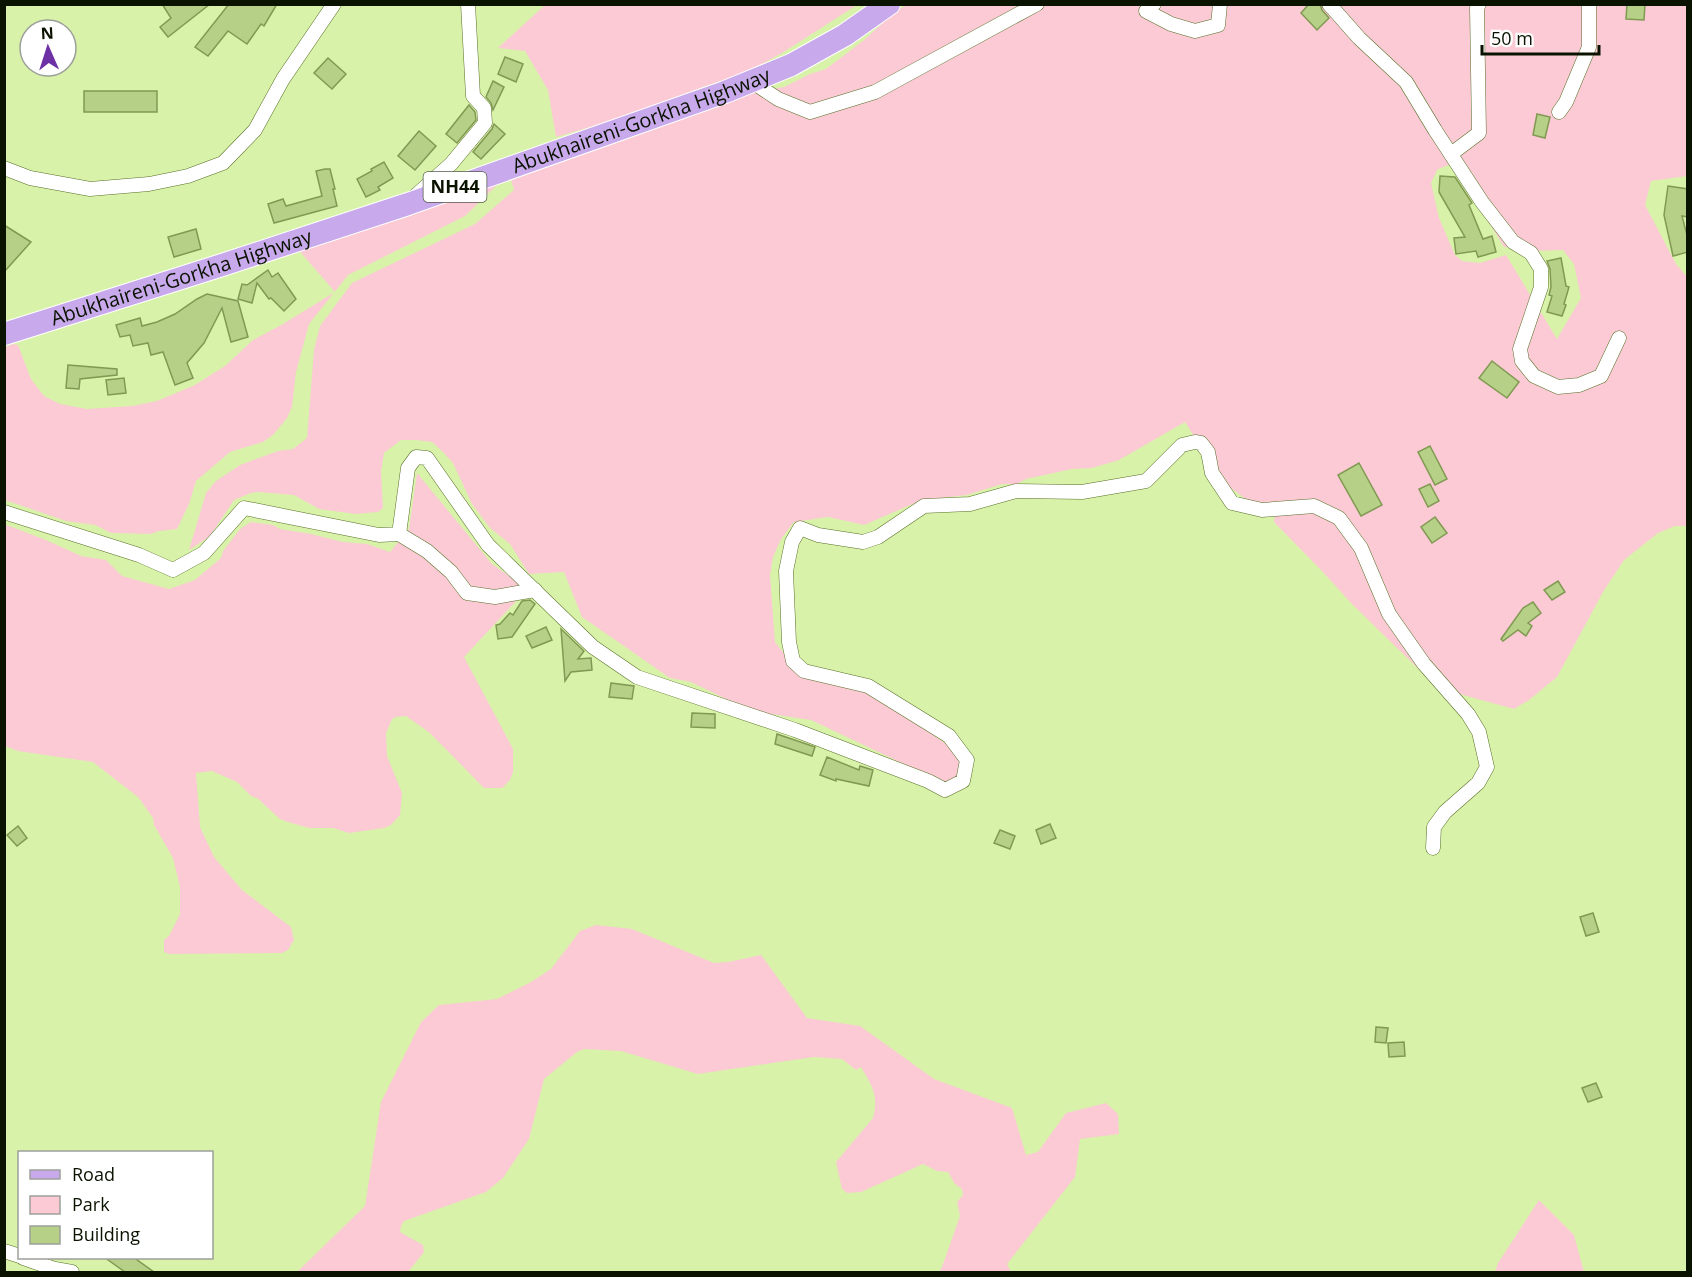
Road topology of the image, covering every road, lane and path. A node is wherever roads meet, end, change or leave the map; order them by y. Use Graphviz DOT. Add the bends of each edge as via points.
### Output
graph roads {
  1 [pos="334,4"];
  2 [pos="468,4"];
  3 [pos="889,4"];
  4 [pos="1037,4"];
  5 [pos="1154,4"];
  6 [pos="1220,4"];
  7 [pos="1329,4"];
  8 [pos="1479,4"];
  9 [pos="1589,4"];
  10 [pos="751,81"];
  11 [pos="1559,112"];
  12 [pos="1451,154"];
  13 [pos="4,168"];
  14 [pos="408,204"];
  15 [pos="4,334"];
  16 [pos="1620,339"];
  17 [pos="4,512"];
  18 [pos="399,534"];
  19 [pos="534,590"];
  20 [pos="1433,848"];
  21 [pos="27,1259"];
  22 [pos="72,1272"];
  1 -- 13 [label="street" via="283,79 255,130 223,163 149,184 90,189 30,178"];
  2 -- 14 [label="street" via="473,96 484,108 485,123 451,165"];
  3 -- 10 [label="main road, Abukhaireni-Gorkha Highway / NH44" via="845,35 791,65"];
  4 -- 10 [label="street" via="875,92 810,112 778,99"];
  5 -- 6 [label="street" via="1146,11 1194,31 1218,26"];
  7 -- 12 [label="street" via="1406,82"];
  8 -- 12 [label="street" via="1479,132"];
  9 -- 11 [label="street" via="1589,46"];
  10 -- 14 [label="main road, Abukhaireni-Gorkha Highway / NH44"];
  12 -- 16 [label="street" via="1513,242 1531,253 1541,269 1541,287 1520,349 1522,361 1534,376 1558,387 1579,385 1601,376"];
  14 -- 15 [label="main road, Abukhaireni-Gorkha Highway / NH44"];
  17 -- 18 [label="street" via="140,555 173,570 204,553 244,508 379,535"];
  18 -- 19 [label="street" via="427,551 467,594 495,597"];
  18 -- 19 [label="street" via="408,468 416,458 427,458 488,544"];
  19 -- 20 [label="street" via="593,647 637,677 795,729 945,790 963,781 967,760 949,735 868,686 804,671 794,661 789,642 786,571 792,542 800,528 863,542 878,537 924,506 970,504 1016,491 1082,492 1146,481 1182,446 1201,443 1208,452 1212,473 1232,503 1262,510 1314,506 1339,518 1361,548 1389,614 1479,732 1487,767 1478,783 1434,827"];
  21 -- 22 [label="street"];
}
